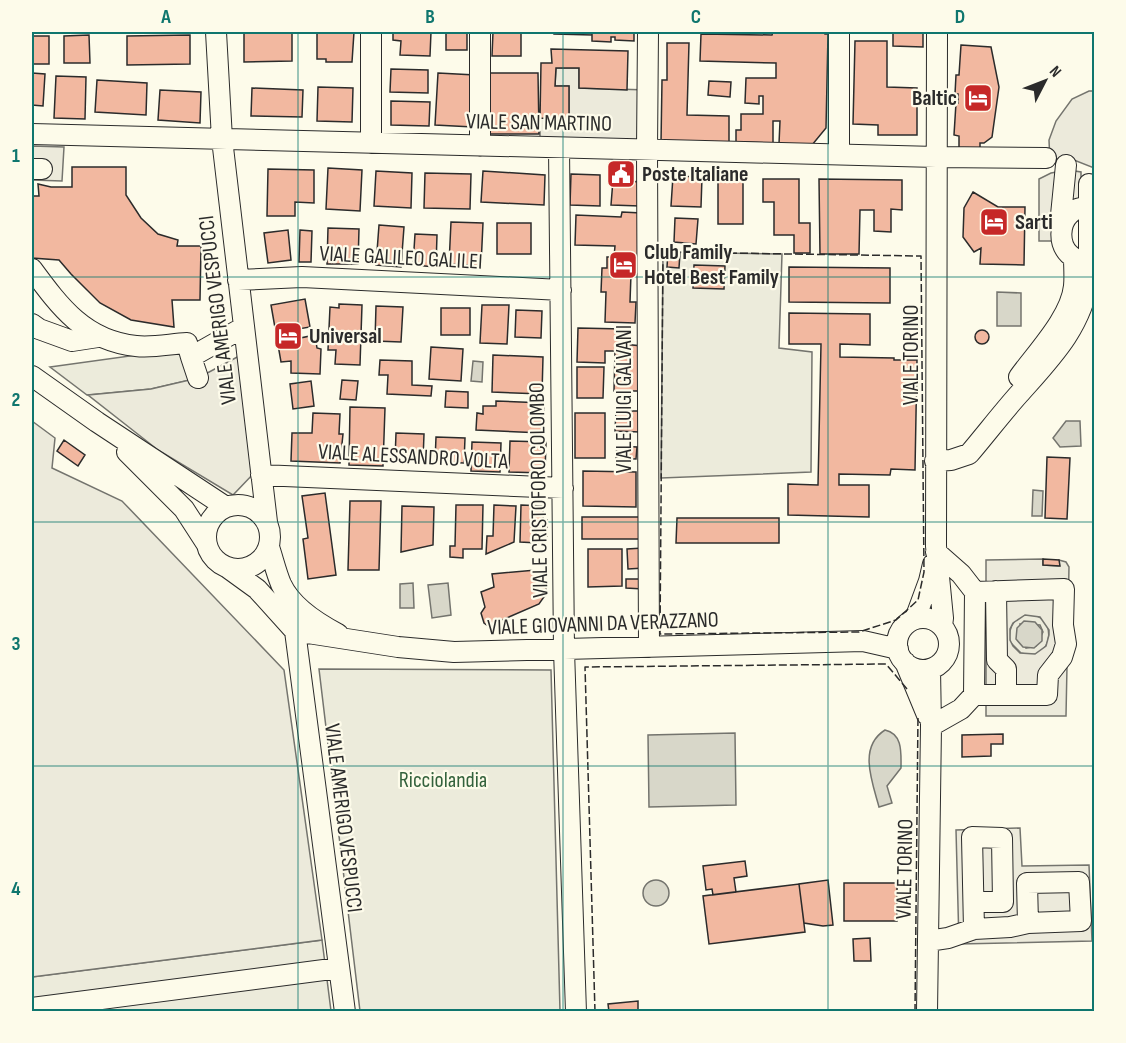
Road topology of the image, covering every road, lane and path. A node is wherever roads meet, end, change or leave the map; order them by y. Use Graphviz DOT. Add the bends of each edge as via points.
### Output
graph roads {
  1 [pos="216,32"];
  2 [pos="370,32"];
  3 [pos="480,32"];
  4 [pos="648,32"];
  5 [pos="839,32"];
  6 [pos="937,32"];
  7 [pos="32,134"];
  8 [pos="222,139"];
  9 [pos="371,143"];
  10 [pos="480,146"];
  11 [pos="559,148"];
  12 [pos="647,150"];
  13 [pos="839,154"];
  14 [pos="936,157"];
  15 [pos="1046,158"];
  16 [pos="1066,165"];
  17 [pos="1090,203"];
  18 [pos="1062,226"];
  19 [pos="1086,262"];
  20 [pos="32,269"];
  21 [pos="238,280"];
  22 [pos="561,290"];
  23 [pos="1095,311"];
  24 [pos="32,324"];
  25 [pos="244,327"];
  26 [pos="98,337"];
  27 [pos="191,357"];
  28 [pos="32,376"];
  29 [pos="198,378"];
  30 [pos="1001,415"];
  31 [pos="97,422"];
  32 [pos="935,461"];
  33 [pos="261,475"];
  34 [pos="563,488"];
  35 [pos="231,506"];
  36 [pos="267,522"];
  37 [pos="206,543"];
  38 [pos="269,547"];
  39 [pos="936,552"];
  40 [pos="228,568"];
  41 [pos="996,591"];
  42 [pos="975,592"];
  43 [pos="910,622"];
  44 [pos="942,626"];
  45 [pos="295,631"];
  46 [pos="346,638"];
  47 [pos="863,641"];
  48 [pos="649,647"];
  49 [pos="564,650"];
  50 [pos="902,656"];
  51 [pos="930,669"];
  52 [pos="1006,694"];
  53 [pos="974,695"];
  54 [pos="931,726"];
  55 [pos="974,902"];
  56 [pos="1028,923"];
  57 [pos="974,928"];
  58 [pos="928,941"];
  59 [pos="339,968"];
  60 [pos="32,1008"];
  61 [pos="345,1011"];
  62 [pos="576,1011"];
  63 [pos="927,1011"];
  1 -- 8 [label="street, VIALE AMERIGO VESPUCCI"];
  2 -- 9 [label="street"];
  3 -- 10 [label="street"];
  4 -- 12 [label="street, VIALE LUIGI GALVANI"];
  5 -- 13 [label="street"];
  6 -- 14 [label="street, VIALE TORINO"];
  7 -- 8 [label="street, VIALE SAN MARTINO"];
  8 -- 9 [label="street, VIALE SAN MARTINO"];
  8 -- 21 [label="street, VIALE AMERIGO VESPUCCI"];
  9 -- 10 [label="street, VIALE SAN MARTINO"];
  10 -- 11 [label="street, VIALE SAN MARTINO"];
  11 -- 12 [label="street, VIALE SAN MARTINO"];
  11 -- 22 [label="street, VIALE CRISTOFORO COLOMBO"];
  12 -- 13 [label="street, VIALE SAN MARTINO"];
  12 -- 48 [label="street, VIALE LUIGI GALVANI"];
  13 -- 14 [label="street, VIALE SAN MARTINO"];
  14 -- 15 [label="street, VIALE SAN MARTINO"];
  14 -- 32 [label="street, VIALE TORINO"];
  16 -- 18 [label="street"];
  17 -- 18 [label="street" via="1072,212"];
  17 -- 19 [label="street"];
  18 -- 19 [label="street" via="1062,244"];
  19 -- 30 [label="street" via="1071,303 1013,385"];
  20 -- 26 [label="street" via="60,307"];
  21 -- 22 [label="street, VIALE GALILEO GALILEI" via="302,277"];
  21 -- 25 [label="street, VIALE AMERIGO VESPUCCI"];
  22 -- 34 [label="street, VIALE CRISTOFORO COLOMBO"];
  23 -- 30 [label="street" via="1079,339 1038,390"];
  24 -- 26 [label="street" via="72,341"];
  25 -- 27 [label="street"];
  25 -- 33 [label="street, VIALE AMERIGO VESPUCCI"];
  26 -- 27 [label="street" via="136,346 187,343"];
  27 -- 29 [label="street"];
  28 -- 31 [label="street"];
  30 -- 32 [label="street" via="969,454"];
  31 -- 35 [label="street"];
  31 -- 37 [label="street" via="184,508"];
  32 -- 39 [label="street, VIALE TORINO"];
  33 -- 34 [label="street, VIALE ALESSANDRO VOLTA"];
  33 -- 35 [label="street"];
  33 -- 36 [label="street, VIALE AMERIGO VESPUCCI"];
  34 -- 49 [label="street, VIALE CRISTOFORO COLOMBO"];
  35 -- 36 [label="street" via="254,509"];
  35 -- 37 [label="street" via="217,512 210,521"];
  36 -- 38 [label="street"];
  37 -- 40 [label="street" via="214,558"];
  38 -- 40 [label="street" via="248,568"];
  38 -- 46 [label="street, VIALE GIOVANNI DA VERAZZANO" via="282,586 295,604"];
  39 -- 42 [label="street"];
  39 -- 43 [label="street, VIALE TORINO" via="929,581"];
  39 -- 44 [label="street, VIALE TORINO"];
  40 -- 45 [label="street" via="257,589"];
  41 -- 42 [label="street"];
  41 -- 52 [label="street" via="997,660 1006,669"];
  41 -- 52 [label="street" via="1064,589 1066,644 1062,657 1048,675 1047,695"];
  42 -- 53 [label="street"];
  43 -- 44 [label="street" via="932,619"];
  43 -- 47 [label="street, VIALE GIOVANNI DA VERAZZANO"];
  43 -- 50 [label="street" via="898,636"];
  44 -- 51 [label="street" via="949,642 947,653"];
  45 -- 46 [label="street, VIALE GIOVANNI DA VERAZZANO"];
  45 -- 59 [label="street, VIALE AMERIGO VESPUCCI"];
  46 -- 49 [label="street, VIALE GIOVANNI DA VERAZZANO" via="454,652"];
  47 -- 48 [label="street, VIALE GIOVANNI DA VERAZZANO"];
  47 -- 50 [label="street, VIALE GIOVANNI DA VERAZZANO"];
  48 -- 49 [label="street, VIALE GIOVANNI DA VERAZZANO"];
  49 -- 62 [label="street, VIALE CRISTOFORO COLOMBO"];
  50 -- 51 [label="street" via="917,669"];
  50 -- 54 [label="street, VIALE TORINO"];
  51 -- 54 [label="street, VIALE TORINO"];
  52 -- 53 [label="street"];
  53 -- 54 [label="street" via="961,709"];
  54 -- 58 [label="street, VIALE TORINO"];
  55 -- 57 [label="street"];
  56 -- 57 [label="street"];
  57 -- 58 [label="street"];
  58 -- 63 [label="street, VIALE TORINO"];
  59 -- 60 [label="street"];
  59 -- 61 [label="street, VIALE AMERIGO VESPUCCI"];
}
